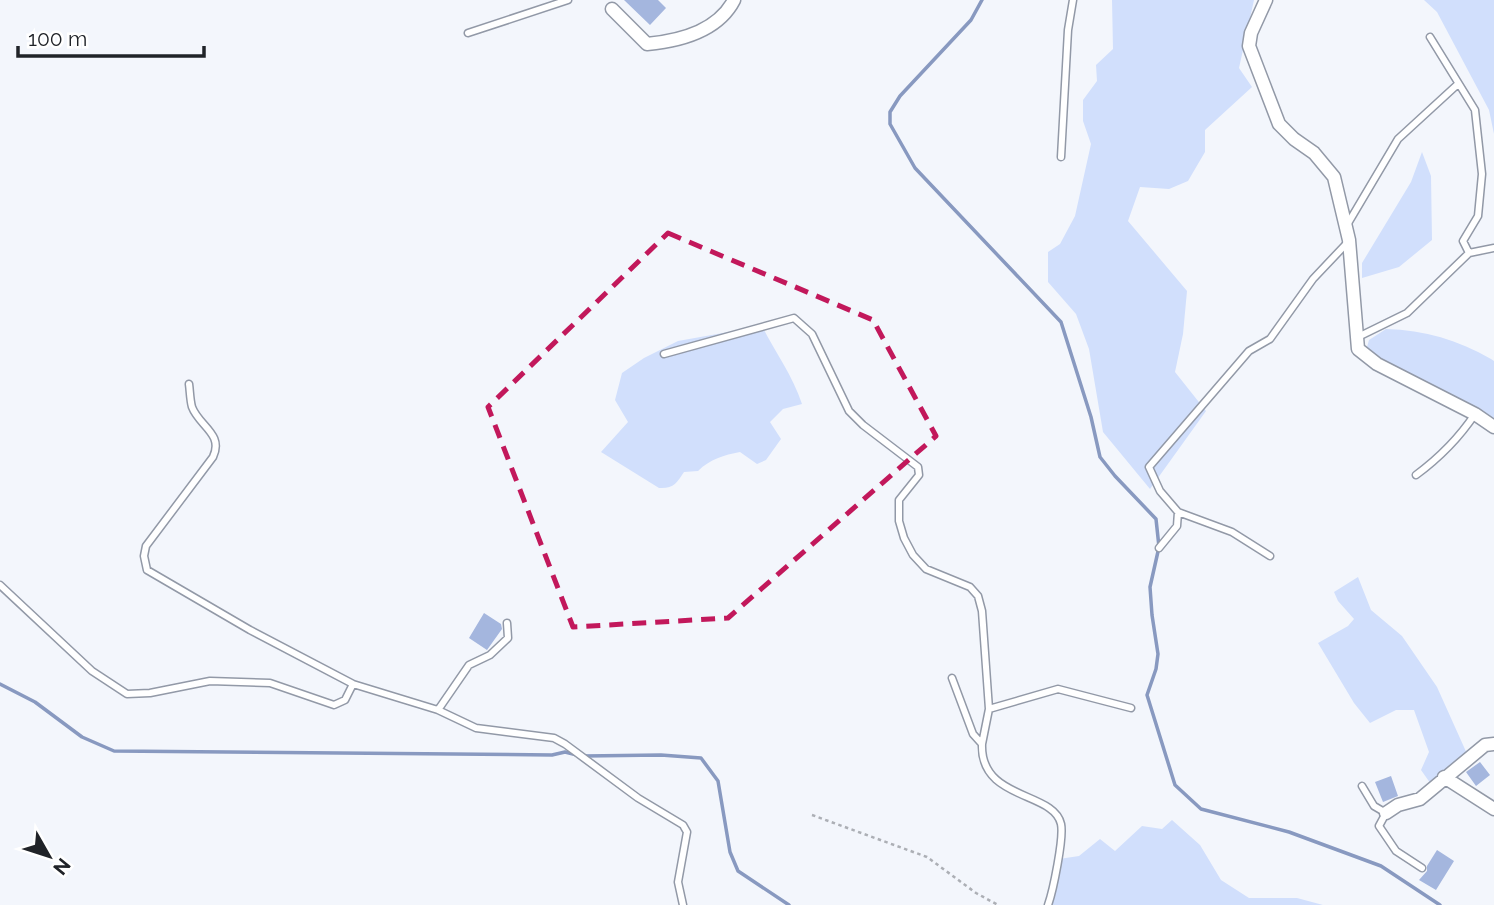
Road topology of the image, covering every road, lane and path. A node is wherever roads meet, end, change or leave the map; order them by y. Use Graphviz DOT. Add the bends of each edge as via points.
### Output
graph roads {
  1 [pos="568,0"];
  2 [pos="734,0"];
  3 [pos="1073,0"];
  4 [pos="1266,0"];
  5 [pos="612,9"];
  6 [pos="468,33"];
  7 [pos="1430,37"];
  8 [pos="1458,84"];
  9 [pos="1061,157"];
  10 [pos="1346,226"];
  11 [pos="1349,240"];
  12 [pos="1494,248"];
  13 [pos="1469,254"];
  14 [pos="1357,337"];
  15 [pos="664,354"];
  16 [pos="189,384"];
  17 [pos="1475,414"];
  18 [pos="1494,427"];
  19 [pos="1416,475"];
  20 [pos="1178,512"];
  21 [pos="1159,548"];
  22 [pos="1270,556"];
  23 [pos="0,585"];
  24 [pos="508,623"];
  25 [pos="952,678"];
  26 [pos="353,684"];
  27 [pos="1131,708"];
  28 [pos="989,709"];
  29 [pos="438,710"];
  30 [pos="982,744"];
  31 [pos="1494,744"];
  32 [pos="1444,777"];
  33 [pos="1362,786"];
  34 [pos="1494,809"];
  35 [pos="1386,813"];
  36 [pos="812,815"];
  37 [pos="1422,868"];
  38 [pos="683,905"];
  39 [pos="998,905"];
  40 [pos="1048,905"];
  1 -- 6 [label="lane"];
  2 -- 5 [label="street" via="716,23 674,41 647,44"];
  3 -- 9 [label="lane"];
  4 -- 10 [label="street" via="1249,46 1279,124 1334,177"];
  7 -- 8 [label="lane"];
  8 -- 10 [label="lane" via="1398,139"];
  8 -- 13 [label="lane" via="1475,110 1482,174 1478,216 1463,241"];
  10 -- 11 [label="street"];
  11 -- 14 [label="street"];
  11 -- 20 [label="lane" via="1313,279 1270,339 1249,351 1149,467 1160,491"];
  12 -- 13 [label="lane"];
  13 -- 14 [label="lane" via="1408,313"];
  14 -- 17 [label="street" via="1364,355"];
  15 -- 28 [label="lane" via="794,318 812,334 849,411 918,467 919,475 899,499 899,521 913,555 926,569 970,587 978,596"];
  16 -- 26 [label="lane" via="192,408 216,438 217,448 146,546 148,570"];
  17 -- 18 [label="street"];
  17 -- 19 [label="lane" via="1465,430"];
  20 -- 21 [label="lane" via="1177,526"];
  20 -- 22 [label="lane" via="1232,532"];
  23 -- 26 [label="lane" via="92,671 127,694 210,681 270,683 334,705 345,700"];
  24 -- 29 [label="lane" via="508,638 490,655 469,665"];
  25 -- 30 [label="lane" via="973,734"];
  26 -- 29 [label="lane"];
  27 -- 28 [label="lane" via="1058,689"];
  28 -- 30 [label="lane"];
  29 -- 38 [label="lane" via="476,728 554,738 682,825 687,832 678,882"];
  30 -- 40 [label="lane" via="981,757 997,779 1054,812 1061,823"];
  31 -- 32 [label="street" via="1485,745"];
  32 -- 34 [label="street"];
  32 -- 35 [label="street" via="1420,799 1398,804"];
  33 -- 35 [label="lane" via="1374,806"];
  35 -- 37 [label="lane" via="1379,826 1396,851"];
  36 -- 39 [label="path" via="927,857"];
}
